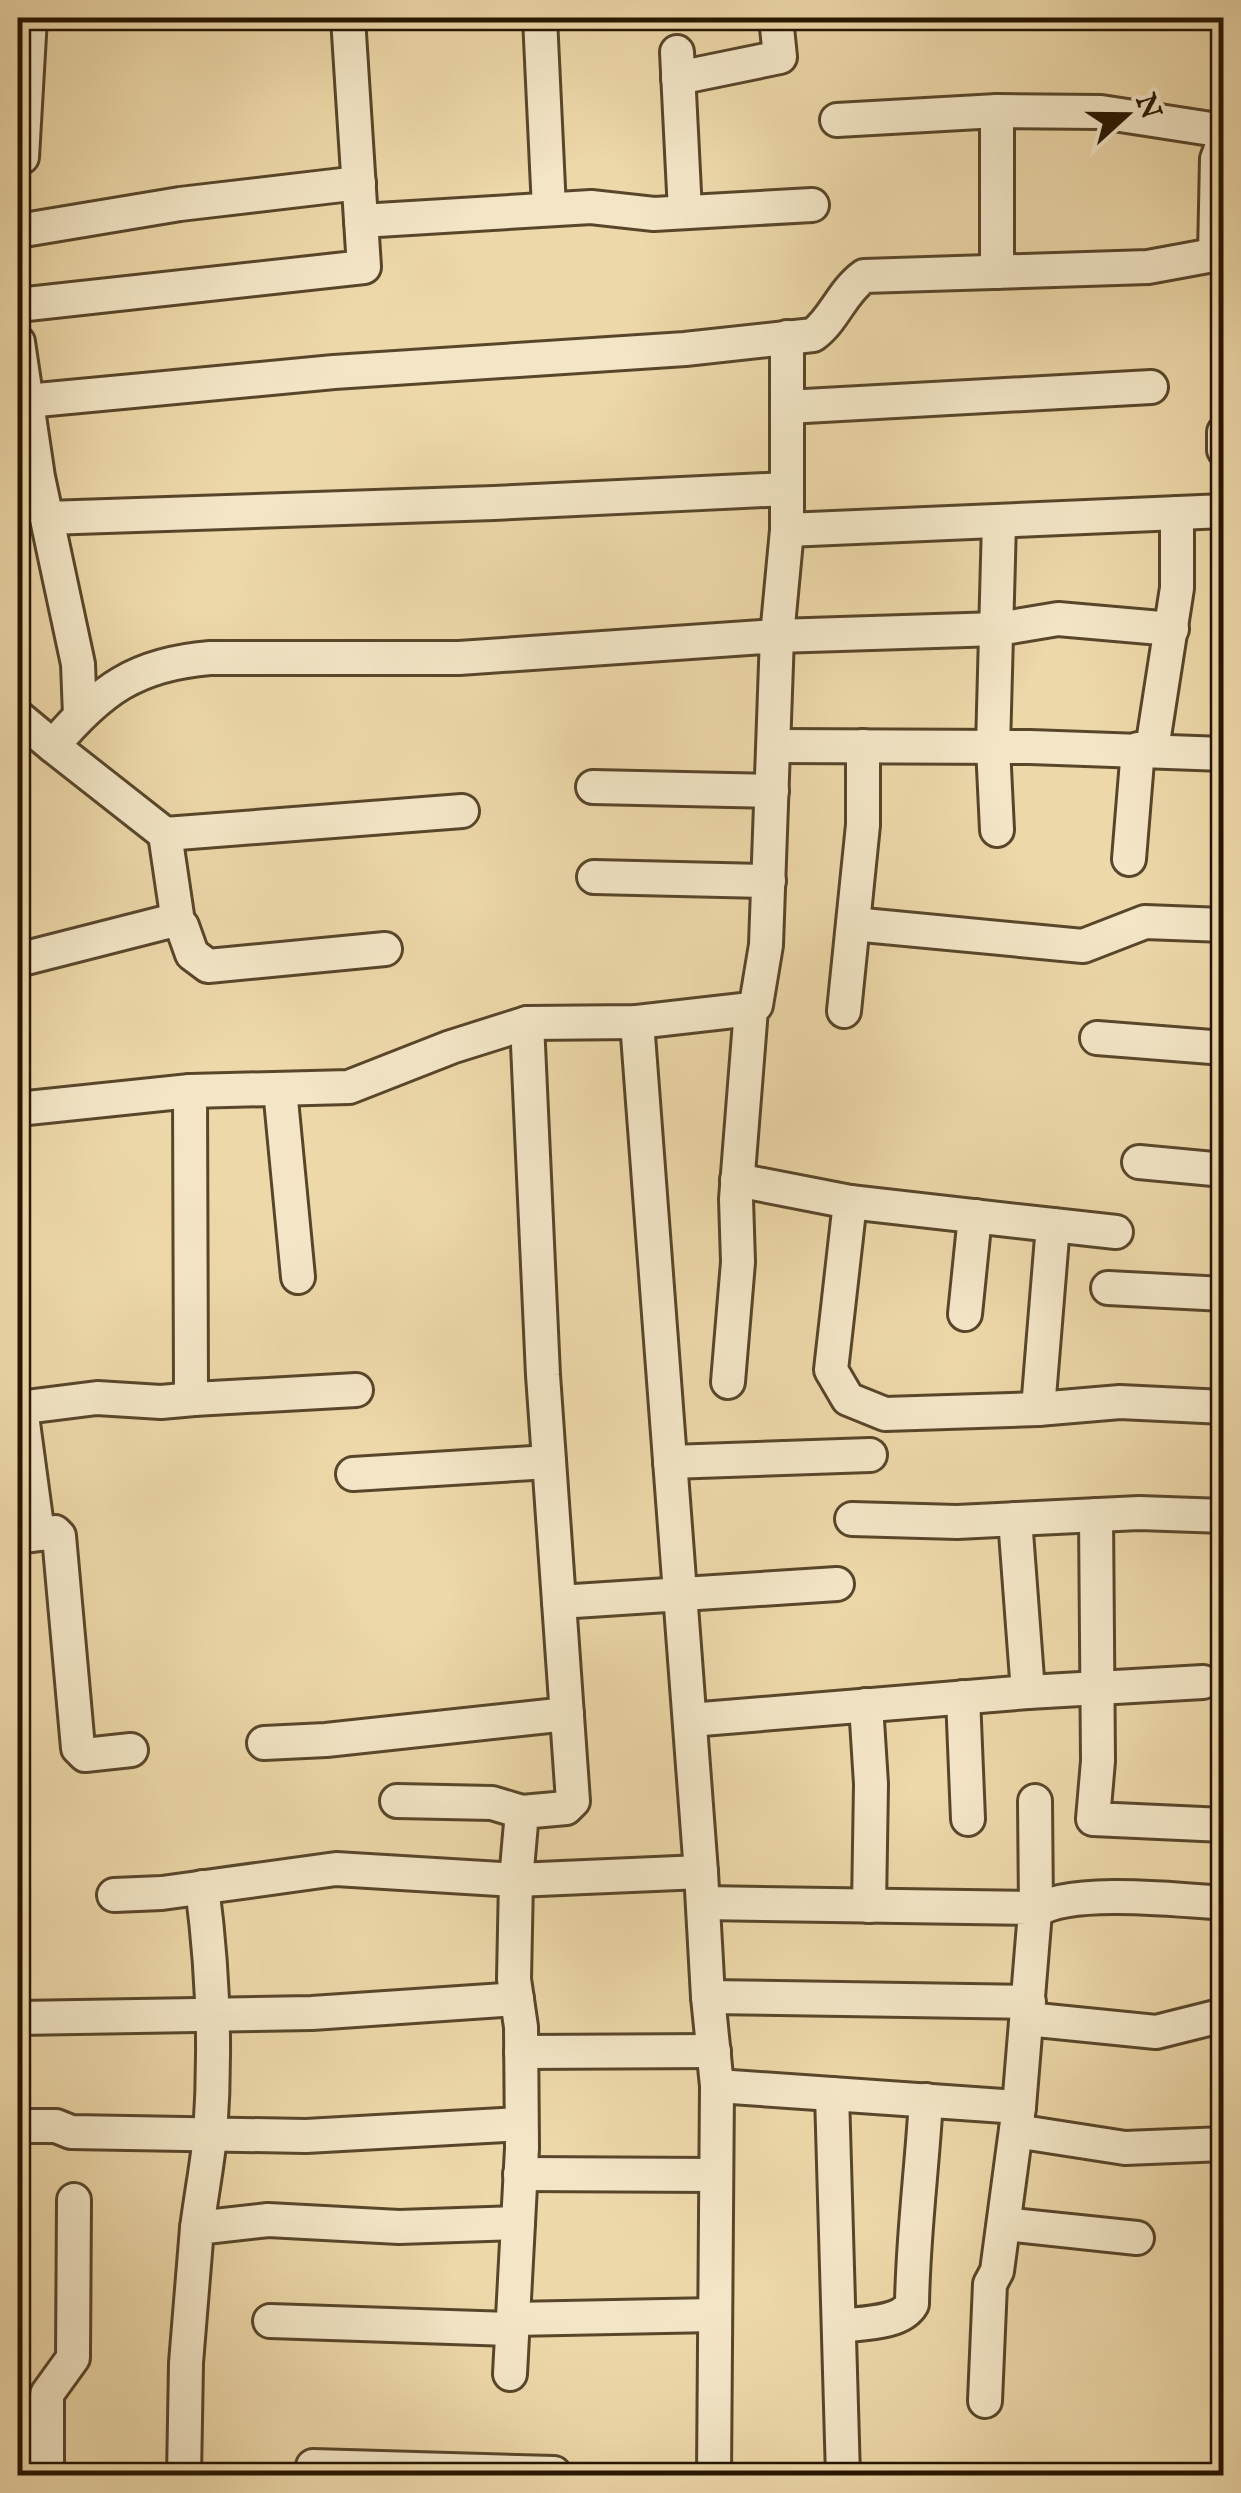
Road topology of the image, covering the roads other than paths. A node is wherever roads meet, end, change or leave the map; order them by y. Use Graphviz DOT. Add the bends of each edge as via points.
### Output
graph roads {
  1 [pos="30,18"];
  2 [pos="348,18"];
  3 [pos="540,18"];
  4 [pos="776,18"];
  5 [pos="997,111"];
  6 [pos="837,120"];
  7 [pos="1224,131"];
  8 [pos="1224,140"];
  9 [pos="22,158"];
  10 [pos="358,182"];
  11 [pos="812,206"];
  12 [pos="549,210"];
  13 [pos="686,212"];
  14 [pos="361,221"];
  15 [pos="18,231"];
  16 [pos="1219,253"];
  17 [pos="997,272"];
  18 [pos="18,306"];
  19 [pos="787,338"];
  20 [pos="19,358"];
  21 [pos="1151,387"];
  22 [pos="27,400"];
  23 [pos="787,407"];
  24 [pos="1223,435"];
  25 [pos="1224,450"];
  26 [pos="786,488"];
  27 [pos="1224,511"];
  28 [pos="1178,513"];
  29 [pos="47,518"];
  30 [pos="999,522"];
  31 [pos="787,530"];
  32 [pos="998,629"];
  33 [pos="1172,629"];
  34 [pos="777,636"];
  35 [pos="80,714"];
  36 [pos="18,717"];
  37 [pos="54,746"];
  38 [pos="774,746"];
  39 [pos="862,746"];
  40 [pos="993,747"];
  41 [pos="1145,749"];
  42 [pos="1224,754"];
  43 [pos="593,787"];
  44 [pos="772,791"];
  45 [pos="462,811"];
  46 [pos="997,830"];
  47 [pos="166,834"];
  48 [pos="1130,859"];
  49 [pos="594,877"];
  50 [pos="769,881"];
  51 [pos="178,922"];
  52 [pos="854,924"];
  53 [pos="1224,924"];
  54 [pos="384,949"];
  55 [pos="18,960"];
  56 [pos="750,1008"];
  57 [pos="844,1011"];
  58 [pos="637,1022"];
  59 [pos="527,1024"];
  60 [pos="1098,1038"];
  61 [pos="1224,1048"];
  62 [pos="280,1089"];
  63 [pos="190,1091"];
  64 [pos="18,1109"];
  65 [pos="1139,1162"];
  66 [pos="1224,1170"];
  67 [pos="738,1180"];
  68 [pos="850,1202"];
  69 [pos="975,1216"];
  70 [pos="1053,1224"];
  71 [pos="1116,1232"];
  72 [pos="298,1277"];
  73 [pos="1108,1288"];
  74 [pos="1224,1294"];
  75 [pos="965,1314"];
  76 [pos="728,1382"];
  77 [pos="356,1390"];
  78 [pos="194,1400"];
  79 [pos="1224,1407"];
  80 [pos="19,1408"];
  81 [pos="1038,1408"];
  82 [pos="870,1455"];
  83 [pos="549,1462"];
  84 [pos="670,1462"];
  85 [pos="353,1474"];
  86 [pos="1096,1515"];
  87 [pos="1224,1516"];
  88 [pos="852,1519"];
  89 [pos="1016,1519"];
  90 [pos="28,1536"];
  91 [pos="837,1584"];
  92 [pos="680,1592"];
  93 [pos="559,1602"];
  94 [pos="1204,1682"];
  95 [pos="1096,1688"];
  96 [pos="1028,1692"];
  97 [pos="964,1697"];
  98 [pos="866,1706"];
  99 [pos="567,1714"];
  100 [pos="690,1720"];
  101 [pos="264,1743"];
  102 [pos="131,1750"];
  103 [pos="397,1801"];
  104 [pos="1035,1801"];
  105 [pos="522,1812"];
  106 [pos="968,1820"];
  107 [pos="1224,1825"];
  108 [pos="516,1880"];
  109 [pos="202,1888"];
  110 [pos="702,1888"];
  111 [pos="114,1896"];
  112 [pos="1224,1902"];
  113 [pos="869,1906"];
  114 [pos="1033,1910"];
  115 [pos="708,1997"];
  116 [pos="517,1999"];
  117 [pos="1028,2010"];
  118 [pos="1224,2015"];
  119 [pos="212,2016"];
  120 [pos="18,2018"];
  121 [pos="521,2052"];
  122 [pos="714,2052"];
  123 [pos="717,2086"];
  124 [pos="832,2094"];
  125 [pos="926,2100"];
  126 [pos="1018,2119"];
  127 [pos="521,2124"];
  128 [pos="18,2126"];
  129 [pos="210,2136"];
  130 [pos="1224,2144"];
  131 [pos="520,2174"];
  132 [pos="716,2175"];
  133 [pos="74,2200"];
  134 [pos="518,2224"];
  135 [pos="1004,2224"];
  136 [pos="196,2228"];
  137 [pos="1137,2238"];
  138 [pos="715,2316"];
  139 [pos="270,2321"];
  140 [pos="513,2324"];
  141 [pos="839,2326"];
  142 [pos="510,2374"];
  143 [pos="985,2400"];
  144 [pos="313,2466"];
  145 [pos="415,2472"];
  146 [pos="554,2473"];
  147 [pos="48,2476"];
  148 [pos="184,2476"];
  149 [pos="714,2476"];
  150 [pos="843,2476"];
  1 -- 9 [label="street"];
  2 -- 10 [label="street"];
  3 -- 12 [label="street"];
  4 -- 13 [label="street" via="780,57 677,65"];
  5 -- 6 [label="street"];
  5 -- 7 [label="street" via="1100,112"];
  5 -- 17 [label="street"];
  8 -- 16 [label="street" via="1217,159"];
  10 -- 14 [label="street"];
  10 -- 15 [label="street"];
  11 -- 13 [label="street"];
  12 -- 13 [label="street"];
  12 -- 14 [label="street"];
  14 -- 18 [label="street" via="364,268"];
  16 -- 17 [label="street" via="1148,267"];
  17 -- 19 [label="street" via="864,276 824,326"];
  19 -- 22 [label="street"];
  19 -- 23 [label="street"];
  20 -- 22 [label="street"];
  21 -- 23 [label="street"];
  22 -- 29 [label="street"];
  23 -- 26 [label="street"];
  24 -- 25 [label="street"];
  26 -- 29 [label="street"];
  26 -- 31 [label="street"];
  27 -- 28 [label="street"];
  28 -- 30 [label="street"];
  28 -- 33 [label="street"];
  29 -- 35 [label="street" via="78,664"];
  30 -- 31 [label="street"];
  30 -- 32 [label="street"];
  31 -- 34 [label="street"];
  32 -- 33 [label="street" via="1058,619"];
  32 -- 34 [label="street"];
  32 -- 40 [label="street"];
  33 -- 41 [label="street"];
  34 -- 35 [label="street" via="460,658 172,661 136,675"];
  34 -- 38 [label="street"];
  35 -- 37 [label="street"];
  36 -- 37 [label="street"];
  37 -- 47 [label="street"];
  38 -- 39 [label="street"];
  38 -- 44 [label="street"];
  39 -- 40 [label="street"];
  39 -- 52 [label="street"];
  40 -- 41 [label="street"];
  40 -- 46 [label="street"];
  41 -- 42 [label="street"];
  41 -- 48 [label="street"];
  43 -- 44 [label="street"];
  44 -- 50 [label="street"];
  45 -- 47 [label="street"];
  47 -- 51 [label="street"];
  49 -- 50 [label="street"];
  50 -- 56 [label="street" via="760,992"];
  51 -- 54 [label="street" via="192,954 208,966"];
  51 -- 55 [label="street"];
  52 -- 53 [label="street" via="1083,946 1146,922"];
  52 -- 57 [label="street"];
  56 -- 58 [label="street"];
  56 -- 67 [label="street"];
  58 -- 59 [label="street"];
  58 -- 84 [label="street"];
  59 -- 62 [label="street" via="349,1087"];
  59 -- 83 [label="street"];
  60 -- 61 [label="street"];
  62 -- 63 [label="street"];
  62 -- 72 [label="street"];
  63 -- 64 [label="street"];
  63 -- 78 [label="street"];
  65 -- 66 [label="street"];
  67 -- 68 [label="street"];
  67 -- 76 [label="street"];
  68 -- 69 [label="street"];
  68 -- 81 [label="street" via="831,1370 848,1400 884,1414"];
  69 -- 70 [label="street"];
  69 -- 75 [label="street"];
  70 -- 71 [label="street"];
  70 -- 81 [label="street"];
  73 -- 74 [label="street"];
  77 -- 78 [label="street"];
  78 -- 80 [label="street" via="97,1398"];
  79 -- 81 [label="street" via="1120,1402"];
  80 -- 90 [label="street"];
  82 -- 84 [label="street"];
  83 -- 85 [label="street"];
  83 -- 93 [label="street"];
  84 -- 92 [label="street"];
  86 -- 87 [label="street"];
  86 -- 89 [label="street"];
  86 -- 95 [label="street"];
  88 -- 89 [label="street"];
  89 -- 96 [label="street"];
  90 -- 102 [label="street" via="60,1536 78,1748 86,1755"];
  91 -- 92 [label="street"];
  92 -- 93 [label="street"];
  92 -- 100 [label="street"];
  93 -- 99 [label="street"];
  94 -- 95 [label="street"];
  95 -- 96 [label="street"];
  95 -- 107 [label="street" via="1093,1819"];
  96 -- 97 [label="street"];
  97 -- 98 [label="street"];
  97 -- 106 [label="street"];
  98 -- 100 [label="street"];
  98 -- 113 [label="street"];
  99 -- 101 [label="street"];
  99 -- 105 [label="street" via="573,1801 566,1808"];
  100 -- 110 [label="street"];
  103 -- 105 [label="street" via="492,1803"];
  104 -- 114 [label="street"];
  105 -- 108 [label="street"];
  108 -- 109 [label="street" via="336,1869"];
  108 -- 110 [label="street"];
  108 -- 116 [label="street"];
  109 -- 111 [label="street"];
  109 -- 119 [label="street"];
  110 -- 113 [label="street"];
  110 -- 115 [label="street"];
  112 -- 114 [label="street" via="1123,1898"];
  113 -- 114 [label="street"];
  114 -- 117 [label="street"];
  115 -- 117 [label="street"];
  115 -- 122 [label="street"];
  116 -- 119 [label="street"];
  116 -- 121 [label="street"];
  117 -- 118 [label="street" via="1156,2032"];
  117 -- 126 [label="street"];
  119 -- 120 [label="street"];
  119 -- 129 [label="street"];
  121 -- 122 [label="street"];
  121 -- 127 [label="street"];
  122 -- 123 [label="street"];
  123 -- 124 [label="street"];
  123 -- 132 [label="street"];
  124 -- 125 [label="street"];
  124 -- 141 [label="street"];
  125 -- 126 [label="street"];
  125 -- 141 [label="street" via="910,2310"];
  126 -- 130 [label="street" via="1125,2148"];
  126 -- 135 [label="street"];
  127 -- 129 [label="street"];
  127 -- 131 [label="street"];
  128 -- 129 [label="street"];
  129 -- 136 [label="street"];
  131 -- 132 [label="street"];
  131 -- 134 [label="street"];
  132 -- 138 [label="street"];
  133 -- 147 [label="street" via="73,2358 48,2394"];
  134 -- 136 [label="street" via="268,2220"];
  134 -- 140 [label="street"];
  135 -- 137 [label="street"];
  135 -- 143 [label="street" via="990,2284"];
  136 -- 148 [label="street"];
  138 -- 140 [label="street"];
  138 -- 149 [label="street"];
  139 -- 140 [label="street"];
  140 -- 142 [label="street"];
  141 -- 150 [label="street"];
  144 -- 145 [label="street"];
  145 -- 146 [label="street"];
}
